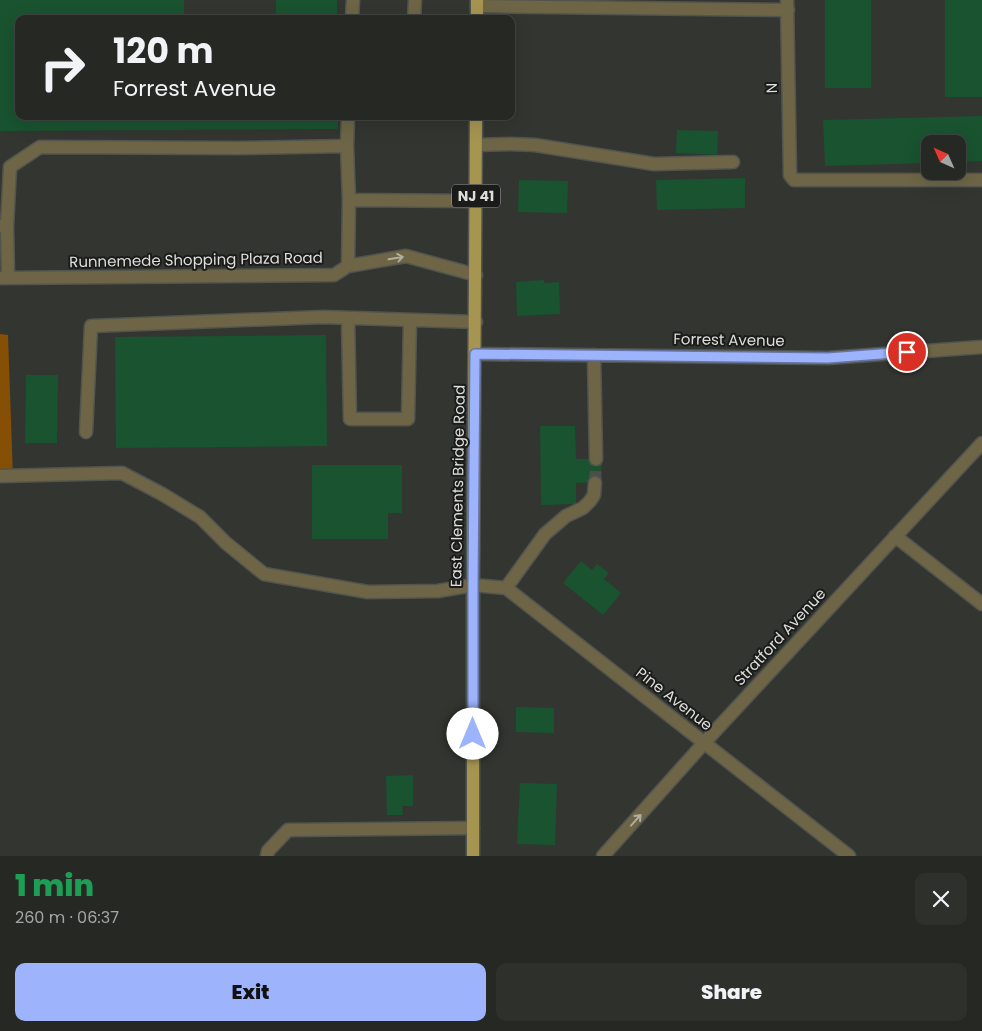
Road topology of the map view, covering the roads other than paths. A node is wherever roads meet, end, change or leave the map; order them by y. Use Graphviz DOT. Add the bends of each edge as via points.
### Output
graph roads {
  1 [pos="353,0"];
  2 [pos="416,0"];
  3 [pos="788,5"];
  4 [pos="477,8"];
  5 [pos="352,15"];
  6 [pos="414,15"];
  7 [pos="348,120"];
  8 [pos="476,120"];
  9 [pos="476,144"];
  10 [pos="347,146"];
  11 [pos="733,162"];
  12 [pos="982,180"];
  13 [pos="349,200"];
  14 [pos="476,201"];
  15 [pos="4,226"];
  16 [pos="348,266"];
  17 [pos="476,275"];
  18 [pos="4,278"];
  19 [pos="348,318"];
  20 [pos="410,320"];
  21 [pos="476,322"];
  22 [pos="982,347"];
  23 [pos="475,354"];
  24 [pos="594,355"];
  25 [pos="86,432"];
  26 [pos="982,443"];
  27 [pos="596,459"];
  28 [pos="0,476"];
  29 [pos="595,483"];
  30 [pos="895,536"];
  31 [pos="473,585"];
  32 [pos="506,588"];
  33 [pos="982,604"];
  34 [pos="704,743"];
  35 [pos="472,828"];
  36 [pos="267,856"];
  37 [pos="472,856"];
  38 [pos="604,856"];
  39 [pos="849,856"];
  1 -- 5 [label="street"];
  2 -- 6 [label="street"];
  3 -- 4 [label="street"];
  3 -- 12 [label="street, N" via="790,175 794,180"];
  7 -- 10 [label="street"];
  8 -- 9 [label="main road, East Clements Bridge Road / NJ 41"];
  9 -- 11 [label="street" via="534,145 654,164"];
  9 -- 14 [label="main road, East Clements Bridge Road / NJ 41"];
  10 -- 13 [label="street"];
  10 -- 15 [label="street" via="40,147 10,167"];
  13 -- 14 [label="street"];
  13 -- 16 [label="street"];
  14 -- 17 [label="main road, East Clements Bridge Road / NJ 41"];
  15 -- 18 [label="street"];
  16 -- 17 [label="street, Runnemede Shopping Plaza Road, one-way" via="406,256"];
  16 -- 18 [label="street, Runnemede Shopping Plaza Road" via="334,275"];
  17 -- 21 [label="main road, East Clements Bridge Road / NJ 41"];
  19 -- 20 [label="street"];
  19 -- 20 [label="street" via="350,419 408,419"];
  19 -- 25 [label="street" via="323,316 91,326"];
  20 -- 21 [label="street"];
  21 -- 23 [label="main road, East Clements Bridge Road / NJ 41"];
  22 -- 24 [label="street, Forrest Avenue" via="828,358"];
  23 -- 24 [label="street, Forrest Avenue"];
  23 -- 31 [label="main road, East Clements Bridge Road / NJ 41"];
  24 -- 27 [label="street"];
  26 -- 30 [label="street, Stratford Avenue"];
  28 -- 31 [label="street" via="122,474 200,517 226,544 264,574 368,592 438,592"];
  29 -- 32 [label="street" via="590,501 545,534"];
  30 -- 33 [label="street"];
  30 -- 34 [label="street, Stratford Avenue"];
  31 -- 32 [label="street"];
  31 -- 35 [label="main road, East Clements Bridge Road / NJ 41"];
  32 -- 34 [label="street, Pine Avenue"];
  38 -- 34 [label="street, Stratford Avenue, one-way"];
  34 -- 39 [label="street, Pine Avenue"];
  35 -- 36 [label="street" via="288,830"];
  35 -- 37 [label="main road, East Clements Bridge Road / NJ 41"];
}
